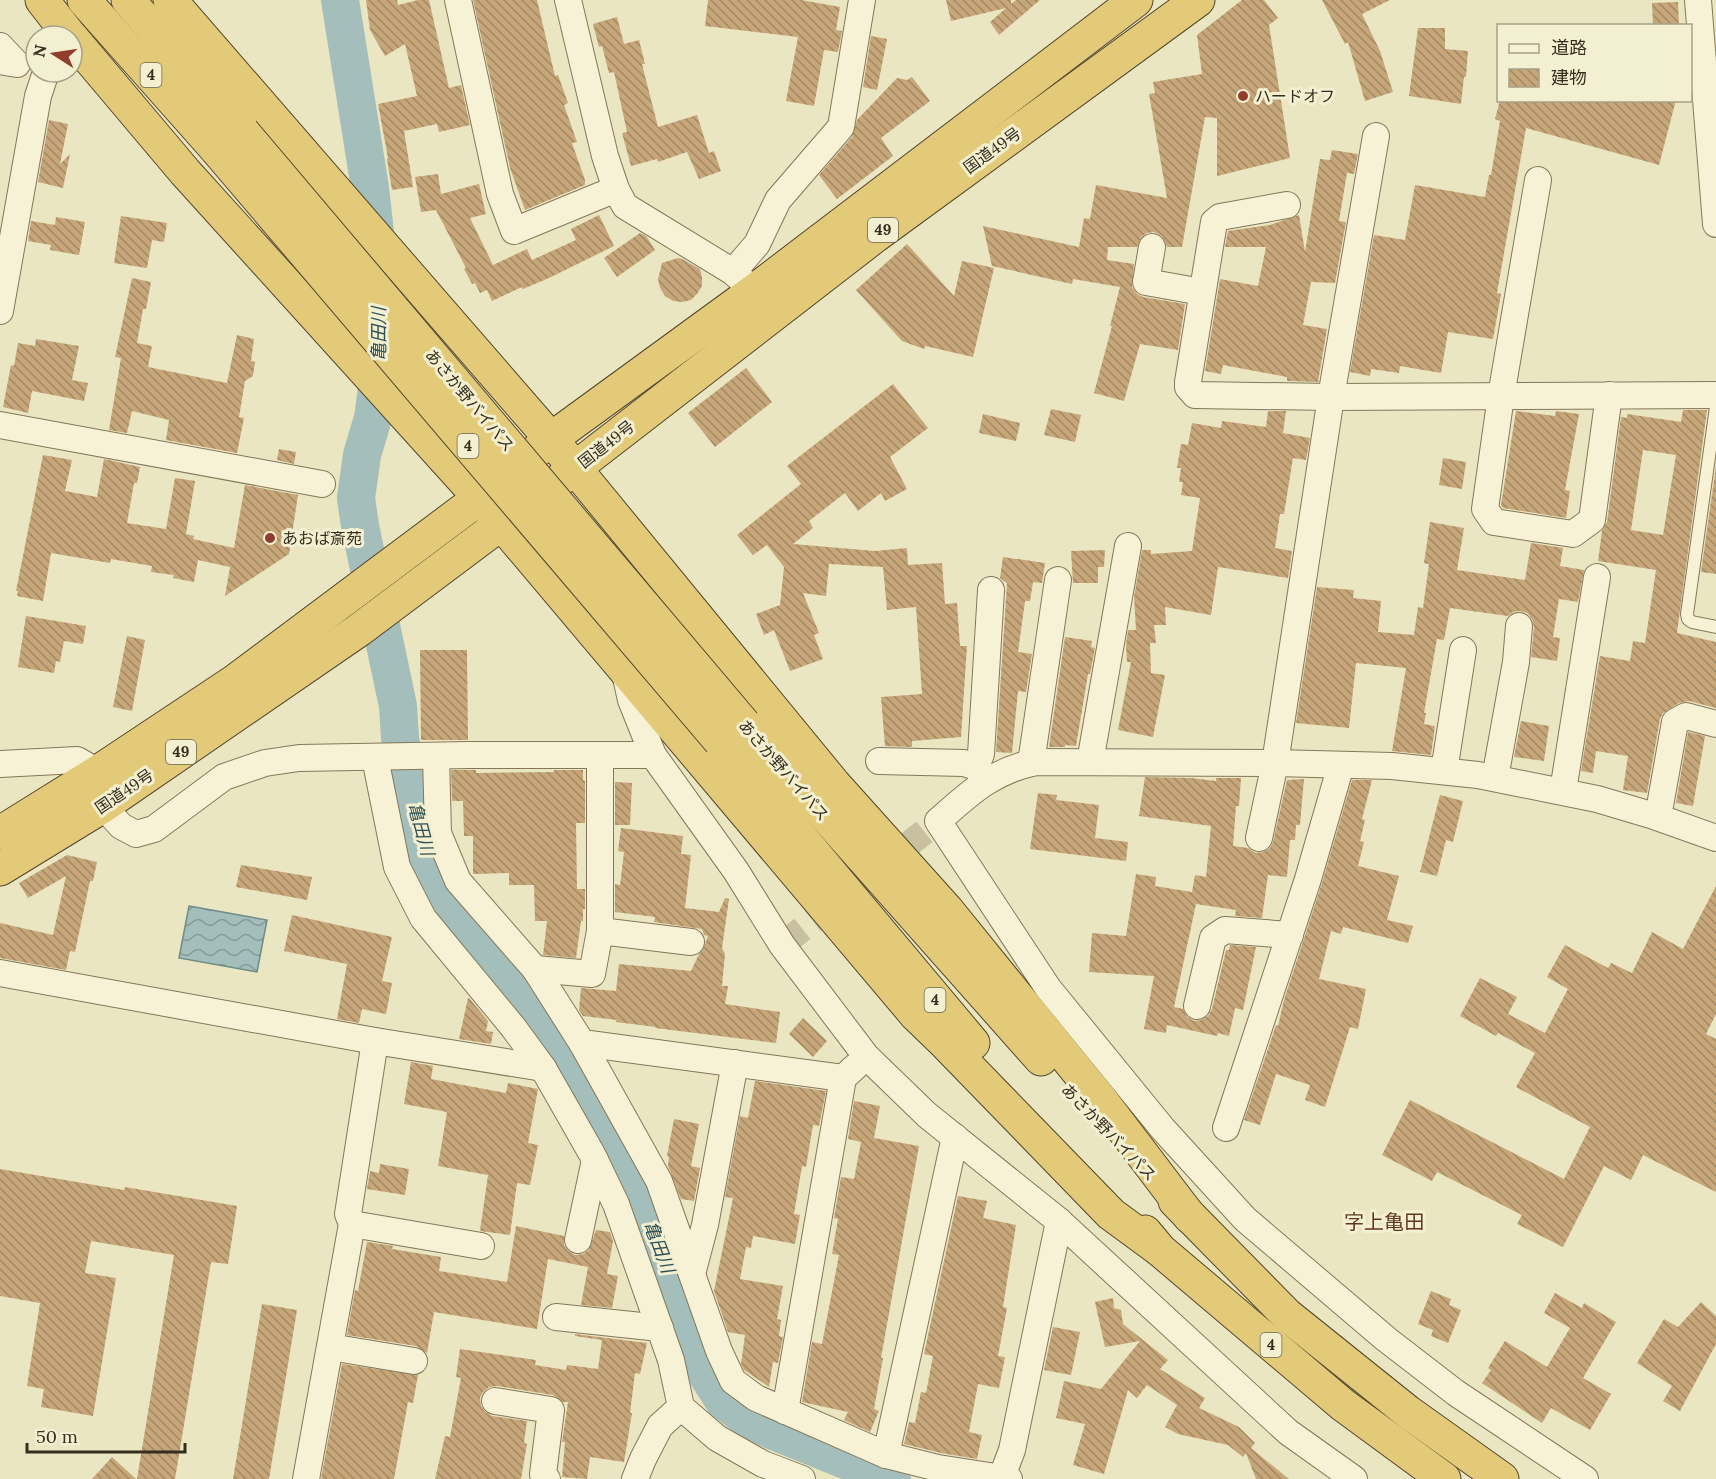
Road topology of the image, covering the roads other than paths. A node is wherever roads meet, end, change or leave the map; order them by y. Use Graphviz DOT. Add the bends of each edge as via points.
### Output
graph roads {
  1 [pos="42,0"];
  2 [pos="84,0"];
  3 [pos="128,0"];
  4 [pos="170,0"];
  5 [pos="458,0"];
  6 [pos="568,0"];
  7 [pos="862,0"];
  8 [pos="1136,0"];
  9 [pos="1198,0"];
  10 [pos="1698,0"];
  11 [pos="61,24"];
  12 [pos="84,52"];
  13 [pos="6,57"];
  14 [pos="24,70"];
  15 [pos="42,84"];
  16 [pos="1376,136"];
  17 [pos="230,141"];
  18 [pos="1713,162"];
  19 [pos="1538,180"];
  20 [pos="616,189"];
  21 [pos="1287,205"];
  22 [pos="1716,224"];
  23 [pos="1152,247"];
  24 [pos="743,282"];
  25 [pos="1202,292"];
  26 [pos="0,311"];
  27 [pos="1609,395"];
  28 [pos="1716,395"];
  29 [pos="1501,396"];
  30 [pos="1331,397"];
  31 [pos="1716,407"];
  32 [pos="0,425"];
  33 [pos="551,438"];
  34 [pos="574,468"];
  35 [pos="322,484"];
  36 [pos="480,498"];
  37 [pos="502,524"];
  38 [pos="1128,546"];
  39 [pos="1597,577"];
  40 [pos="1058,580"];
  41 [pos="991,590"];
  42 [pos="1519,626"];
  43 [pos="1716,627"];
  44 [pos="1462,650"];
  45 [pos="624,669"];
  46 [pos="1716,724"];
  47 [pos="732,733"];
  48 [pos="600,755"];
  49 [pos="653,755"];
  50 [pos="429,756"];
  51 [pos="375,758"];
  52 [pos="879,761"];
  53 [pos="1090,762"];
  54 [pos="1031,763"];
  55 [pos="1275,763"];
  56 [pos="0,764"];
  57 [pos="1341,765"];
  58 [pos="1444,771"];
  59 [pos="98,772"];
  60 [pos="980,774"];
  61 [pos="1495,778"];
  62 [pos="1563,791"];
  63 [pos="103,806"];
  64 [pos="1658,817"];
  65 [pos="0,832"];
  66 [pos="1259,838"];
  67 [pos="1716,838"];
  68 [pos="0,869"];
  69 [pos="600,931"];
  70 [pos="1290,935"];
  71 [pos="691,942"];
  72 [pos="535,969"];
  73 [pos="0,973"];
  74 [pos="1197,1006"];
  75 [pos="375,1041"];
  76 [pos="582,1042"];
  77 [pos="866,1056"];
  78 [pos="735,1063"];
  79 [pos="543,1068"];
  80 [pos="843,1078"];
  81 [pos="1226,1128"];
  82 [pos="955,1137"];
  83 [pos="595,1160"];
  84 [pos="1190,1216"];
  85 [pos="1059,1221"];
  86 [pos="352,1224"];
  87 [pos="578,1240"];
  88 [pos="481,1246"];
  89 [pos="1160,1250"];
  90 [pos="692,1274"];
  91 [pos="556,1317"];
  92 [pos="660,1328"];
  93 [pos="330,1347"];
  94 [pos="414,1361"];
  95 [pos="495,1401"];
  96 [pos="681,1407"];
  97 [pos="785,1411"];
  98 [pos="886,1455"];
  99 [pos="1004,1478"];
  100 [pos="306,1479"];
  101 [pos="547,1479"];
  102 [pos="635,1479"];
  103 [pos="802,1479"];
  104 [pos="1354,1479"];
  105 [pos="1444,1479"];
  106 [pos="1502,1479"];
  107 [pos="1585,1479"];
  1 -- 11 [label="highway"];
  2 -- 17 [label="highway, あさか野バイパス / 4"];
  3 -- 17 [label="highway, あさか野バイパス / 4"];
  4 -- 33 [label="highway"];
  5 -- 20 [label="street" via="500,194 514,231"];
  6 -- 20 [label="street" via="604,156"];
  7 -- 24 [label="street" via="841,127 778,200"];
  8 -- 24 [label="highway, 国道49号 / 49"];
  9 -- 34 [label="highway, 国道49号 / 49" via="875,236"];
  10 -- 18 [label="street"];
  12 -- 36 [label="highway" via="185,172"];
  13 -- 14 [label="street"];
  15 -- 26 [label="street"];
  16 -- 30 [label="street"];
  17 -- 47 [label="highway, あさか野バイパス / 4, bridge"];
  18 -- 22 [label="street"];
  19 -- 29 [label="street"];
  20 -- 24 [label="street" via="625,206"];
  21 -- 25 [label="street" via="1216,219"];
  23 -- 25 [label="street" via="1146,282"];
  24 -- 33 [label="highway, 国道49号 / 49"];
  25 -- 30 [label="street" via="1188,382 1192,392"];
  27 -- 28 [label="street"];
  27 -- 29 [label="street"];
  27 -- 29 [label="street" via="1592,520 1573,534 1494,522 1485,509"];
  29 -- 30 [label="street"];
  30 -- 55 [label="street"];
  31 -- 43 [label="lane" via="1687,614 1692,622"];
  32 -- 35 [label="street"];
  33 -- 34 [label="highway"];
  33 -- 36 [label="highway, 国道49号 / 49"];
  34 -- 37 [label="highway, 国道49号 / 49"];
  34 -- 84 [label="highway" via="834,784 947,910"];
  36 -- 37 [label="highway"];
  36 -- 59 [label="highway, 国道49号 / 49" via="235,681"];
  37 -- 45 [label="highway"];
  37 -- 63 [label="highway, 国道49号 / 49" via="359,630"];
  38 -- 53 [label="street"];
  39 -- 62 [label="street"];
  40 -- 54 [label="street"];
  41 -- 60 [label="street"];
  42 -- 61 [label="street"];
  44 -- 58 [label="street"];
  45 -- 49 [label="street" via="631,700"];
  45 -- 89 [label="highway" via="916,1015 1111,1214"];
  46 -- 64 [label="street" via="1686,716 1674,722"];
  47 -- 84 [label="highway, あさか野バイパス / 4" via="1091,1116"];
  47 -- 89 [label="highway, あさか野バイパス / 4" via="961,1031 1122,1203"];
  48 -- 49 [label="street"];
  48 -- 50 [label="street"];
  48 -- 69 [label="street"];
  49 -- 77 [label="street" via="736,871 782,945"];
  50 -- 51 [label="street"];
  50 -- 72 [label="street" via="438,832 458,881"];
  51 -- 63 [label="street" via="299,758 265,763 224,777 154,829 136,834"];
  51 -- 79 [label="street" via="397,867 423,918"];
  52 -- 60 [label="street" via="955,762"];
  53 -- 54 [label="street"];
  53 -- 55 [label="street"];
  54 -- 60 [label="street"];
  55 -- 57 [label="street"];
  55 -- 66 [label="street"];
  56 -- 59 [label="street" via="77,760"];
  57 -- 58 [label="street"];
  57 -- 70 [label="street"];
  58 -- 61 [label="street"];
  59 -- 65 [label="highway, 国道49号 / 49"];
  60 -- 107 [label="street" via="968,794 938,821 1048,988 1163,1129 1245,1219 1386,1339 1456,1393"];
  61 -- 62 [label="street"];
  62 -- 64 [label="street"];
  63 -- 68 [label="highway, 国道49号 / 49"];
  64 -- 67 [label="street"];
  69 -- 71 [label="street"];
  69 -- 72 [label="street" via="592,974"];
  70 -- 74 [label="street" via="1225,930 1213,938"];
  70 -- 81 [label="street"];
  72 -- 76 [label="street"];
  73 -- 75 [label="street"];
  75 -- 79 [label="street"];
  75 -- 86 [label="street" via="348,1214"];
  76 -- 78 [label="street"];
  76 -- 90 [label="street" via="659,1181"];
  77 -- 80 [label="street"];
  77 -- 82 [label="street"];
  78 -- 80 [label="street"];
  78 -- 90 [label="street"];
  79 -- 83 [label="street"];
  80 -- 97 [label="street"];
  82 -- 85 [label="street"];
  82 -- 98 [label="street"];
  83 -- 87 [label="street"];
  83 -- 92 [label="street" via="616,1204"];
  84 -- 106 [label="highway, あさか野バイパス / 4" via="1287,1315 1407,1412"];
  85 -- 99 [label="street"];
  85 -- 104 [label="street" via="1288,1432"];
  86 -- 88 [label="street"];
  86 -- 93 [label="street"];
  89 -- 105 [label="highway, あさか野バイパス / 4" via="1385,1437"];
  90 -- 97 [label="street" via="733,1381 756,1398"];
  91 -- 92 [label="street"];
  92 -- 96 [label="street"];
  93 -- 94 [label="street"];
  93 -- 100 [label="street"];
  95 -- 101 [label="street" via="551,1410 543,1474"];
  96 -- 102 [label="street" via="660,1426"];
  96 -- 103 [label="street" via="717,1438 763,1464"];
  97 -- 98 [label="street"];
  98 -- 99 [label="street"];
}
